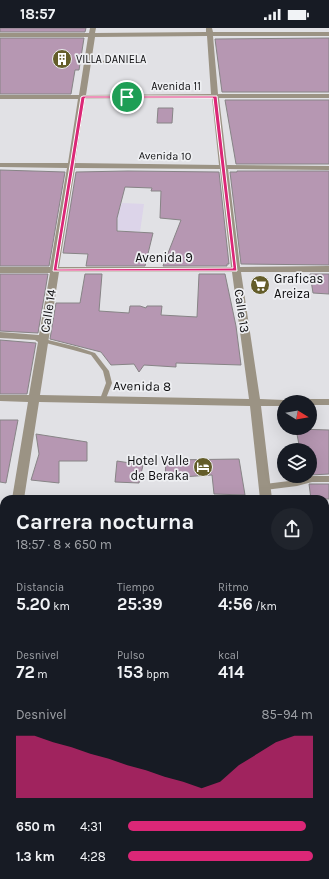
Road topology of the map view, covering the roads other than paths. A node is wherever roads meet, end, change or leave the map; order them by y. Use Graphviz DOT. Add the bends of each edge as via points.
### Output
graph roads {
  1 [pos="93,31"];
  2 [pos="209,31"];
  3 [pos="329,34"];
  4 [pos="0,35"];
  5 [pos="141,61"];
  6 [pos="89,62"];
  7 [pos="329,96"];
  8 [pos="0,97"];
  9 [pos="83,97"];
  10 [pos="215,97"];
  11 [pos="0,165"];
  12 [pos="72,166"];
  13 [pos="224,167"];
  14 [pos="329,168"];
  15 [pos="329,269"];
  16 [pos="0,270"];
  17 [pos="54,270"];
  18 [pos="236,270"];
  19 [pos="0,335"];
  20 [pos="44,341"];
  21 [pos="0,398"];
  22 [pos="34,398"];
  23 [pos="103,399"];
  24 [pos="277,402"];
  25 [pos="317,402"];
  26 [pos="329,402"];
  27 [pos="255,403"];
  28 [pos="329,479"];
  29 [pos="265,487"];
  30 [pos="19,495"];
  31 [pos="266,495"];
  1 -- 2 [label="street"];
  1 -- 4 [label="street"];
  1 -- 6 [label="street, Calle 14"];
  2 -- 3 [label="street"];
  2 -- 10 [label="street, Calle 13"];
  5 -- 6 [label="lane"];
  6 -- 9 [label="street, Calle 14"];
  7 -- 10 [label="street, Avenida 11"];
  8 -- 9 [label="street, Avenida 11"];
  9 -- 10 [label="street, Avenida 11"];
  9 -- 12 [label="street, Calle 14"];
  10 -- 13 [label="street, Calle 13"];
  11 -- 12 [label="street, Avenida 10"];
  12 -- 13 [label="street, Avenida 10"];
  12 -- 17 [label="street, Calle 14"];
  13 -- 14 [label="street, Avenida 10"];
  13 -- 18 [label="street, Calle 13"];
  15 -- 18 [label="street, Avenida 9"];
  16 -- 17 [label="street, Avenida 9"];
  17 -- 18 [label="street, Avenida 9"];
  17 -- 20 [label="street, Calle 14"];
  18 -- 27 [label="street, Calle 13"];
  19 -- 20 [label="street" via="37,337"];
  20 -- 22 [label="street, Calle 14"];
  20 -- 23 [label="lane" via="93,354 106,371 109,384"];
  21 -- 22 [label="street, Avenida 8"];
  22 -- 23 [label="street, Avenida 8"];
  22 -- 30 [label="street, Calle 14"];
  23 -- 27 [label="street, Avenida 8"];
  24 -- 27 [label="street, Avenida 8"];
  25 -- 26 [label="street"];
  27 -- 29 [label="street, Calle 13"];
  28 -- 29 [label="lane" via="312,478 297,483"];
  29 -- 31 [label="street, Calle 13"];
}
